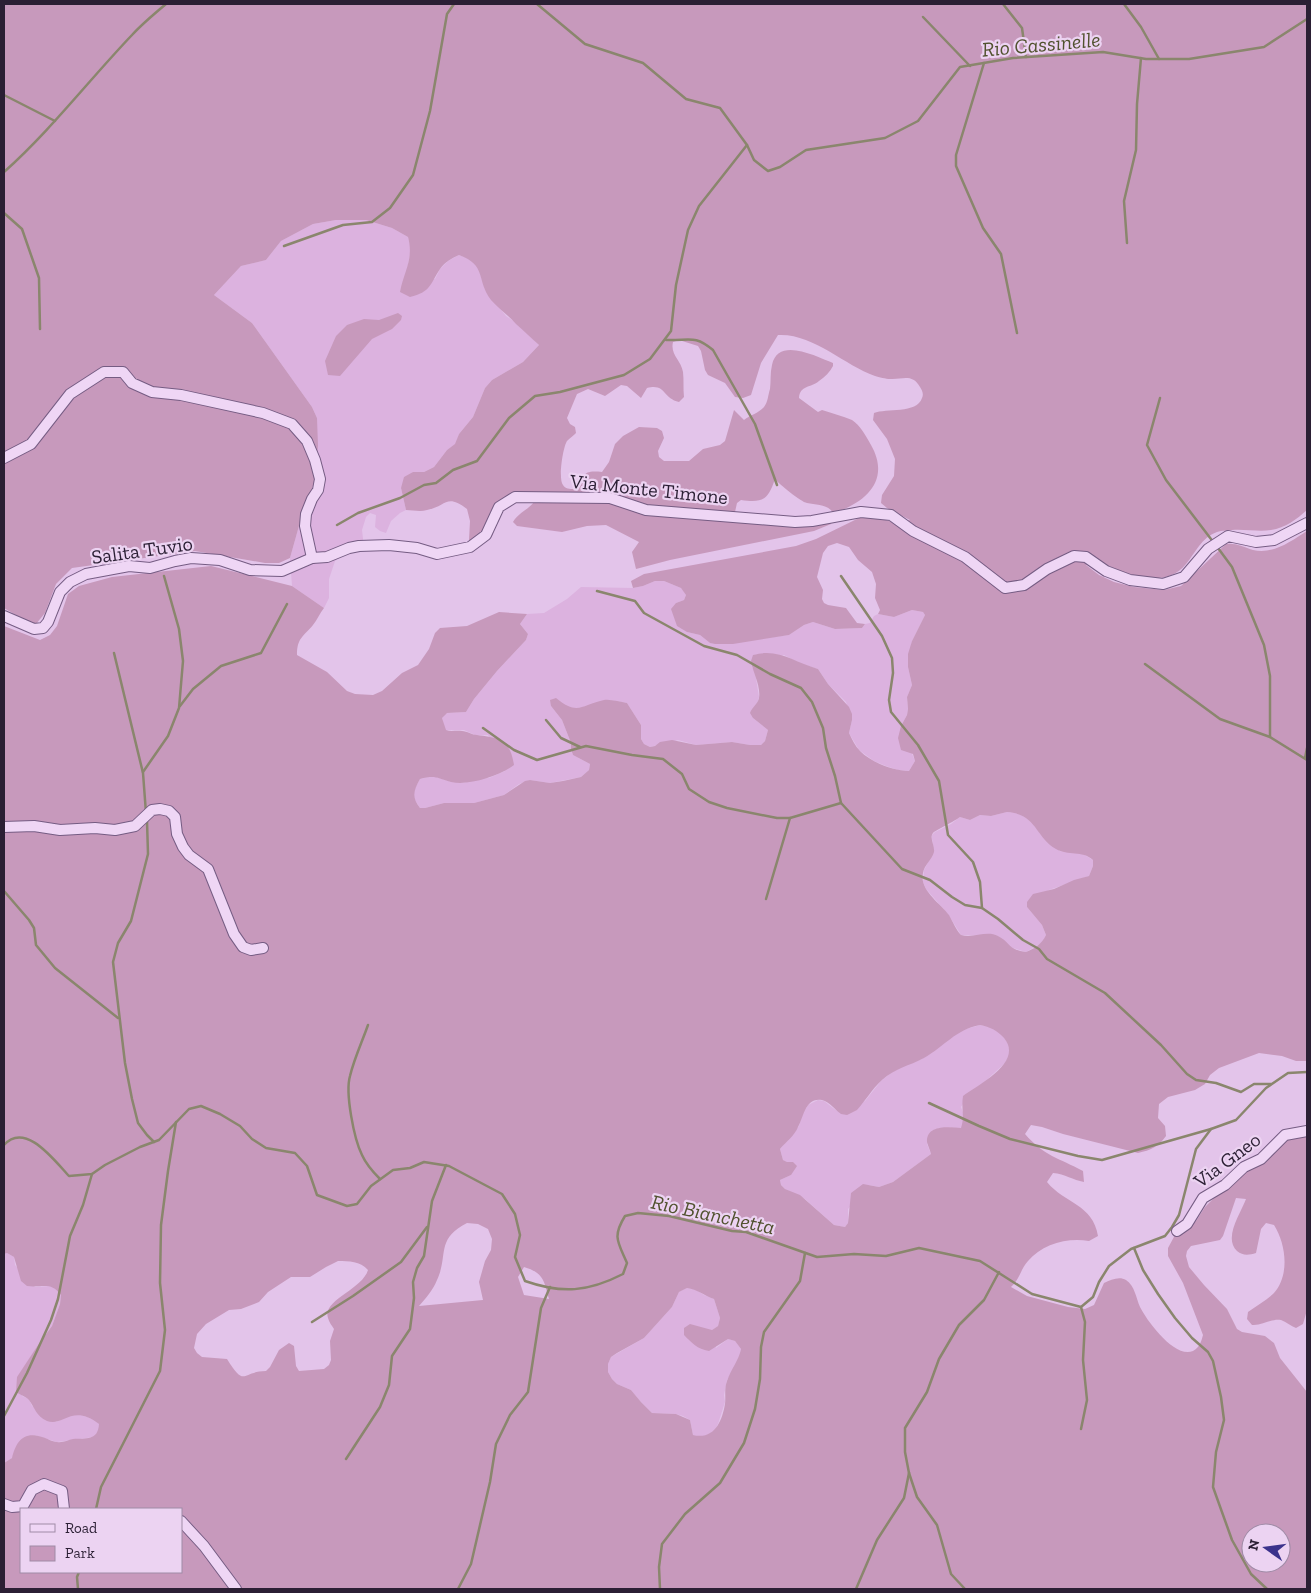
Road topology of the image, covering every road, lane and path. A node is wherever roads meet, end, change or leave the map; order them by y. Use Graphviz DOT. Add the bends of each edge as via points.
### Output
graph roads {
  1 [pos="4,458"];
  2 [pos="1307,523"];
  3 [pos="312,558"];
  4 [pos="4,616"];
  5 [pos="4,827"];
  6 [pos="263,948"];
  7 [pos="1307,1131"];
  8 [pos="1178,1231"];
  9 [pos="4,1504"];
  10 [pos="64,1508"];
  11 [pos="182,1522"];
  12 [pos="236,1589"];
  1 -- 3 [label="street" via="31,444 70,394 104,372 123,372 132,383 152,392 263,413 292,424 307,441 314,460 320,479 306,514 305,526"];
  2 -- 3 [label="street, Via Monte Timone" via="1274,540 1256,542 1228,536 1208,548 1184,578 1163,584 1130,580 1086,557 1074,556 1046,569 1024,585 1005,588 965,557 891,515 861,512 795,522 646,510 610,498 515,497 500,507 486,535 470,547 437,554 389,545 349,548 327,557"];
  3 -- 4 [label="street, Salita Tuvio" via="282,571 250,570 220,560 192,558 150,568 129,566 110,569 77,577 70,582 60,592 48,622 40,629"];
  5 -- 6 [label="street" via="115,830 135,826 152,810 169,811 183,847 208,869 240,944 251,950"];
  7 -- 8 [label="street, Via Gneo" via="1286,1135 1260,1159 1203,1198 1188,1224"];
  9 -- 10 [label="street" via="22,1506 32,1490 44,1484 62,1491"];
  11 -- 12 [label="street"];
}
